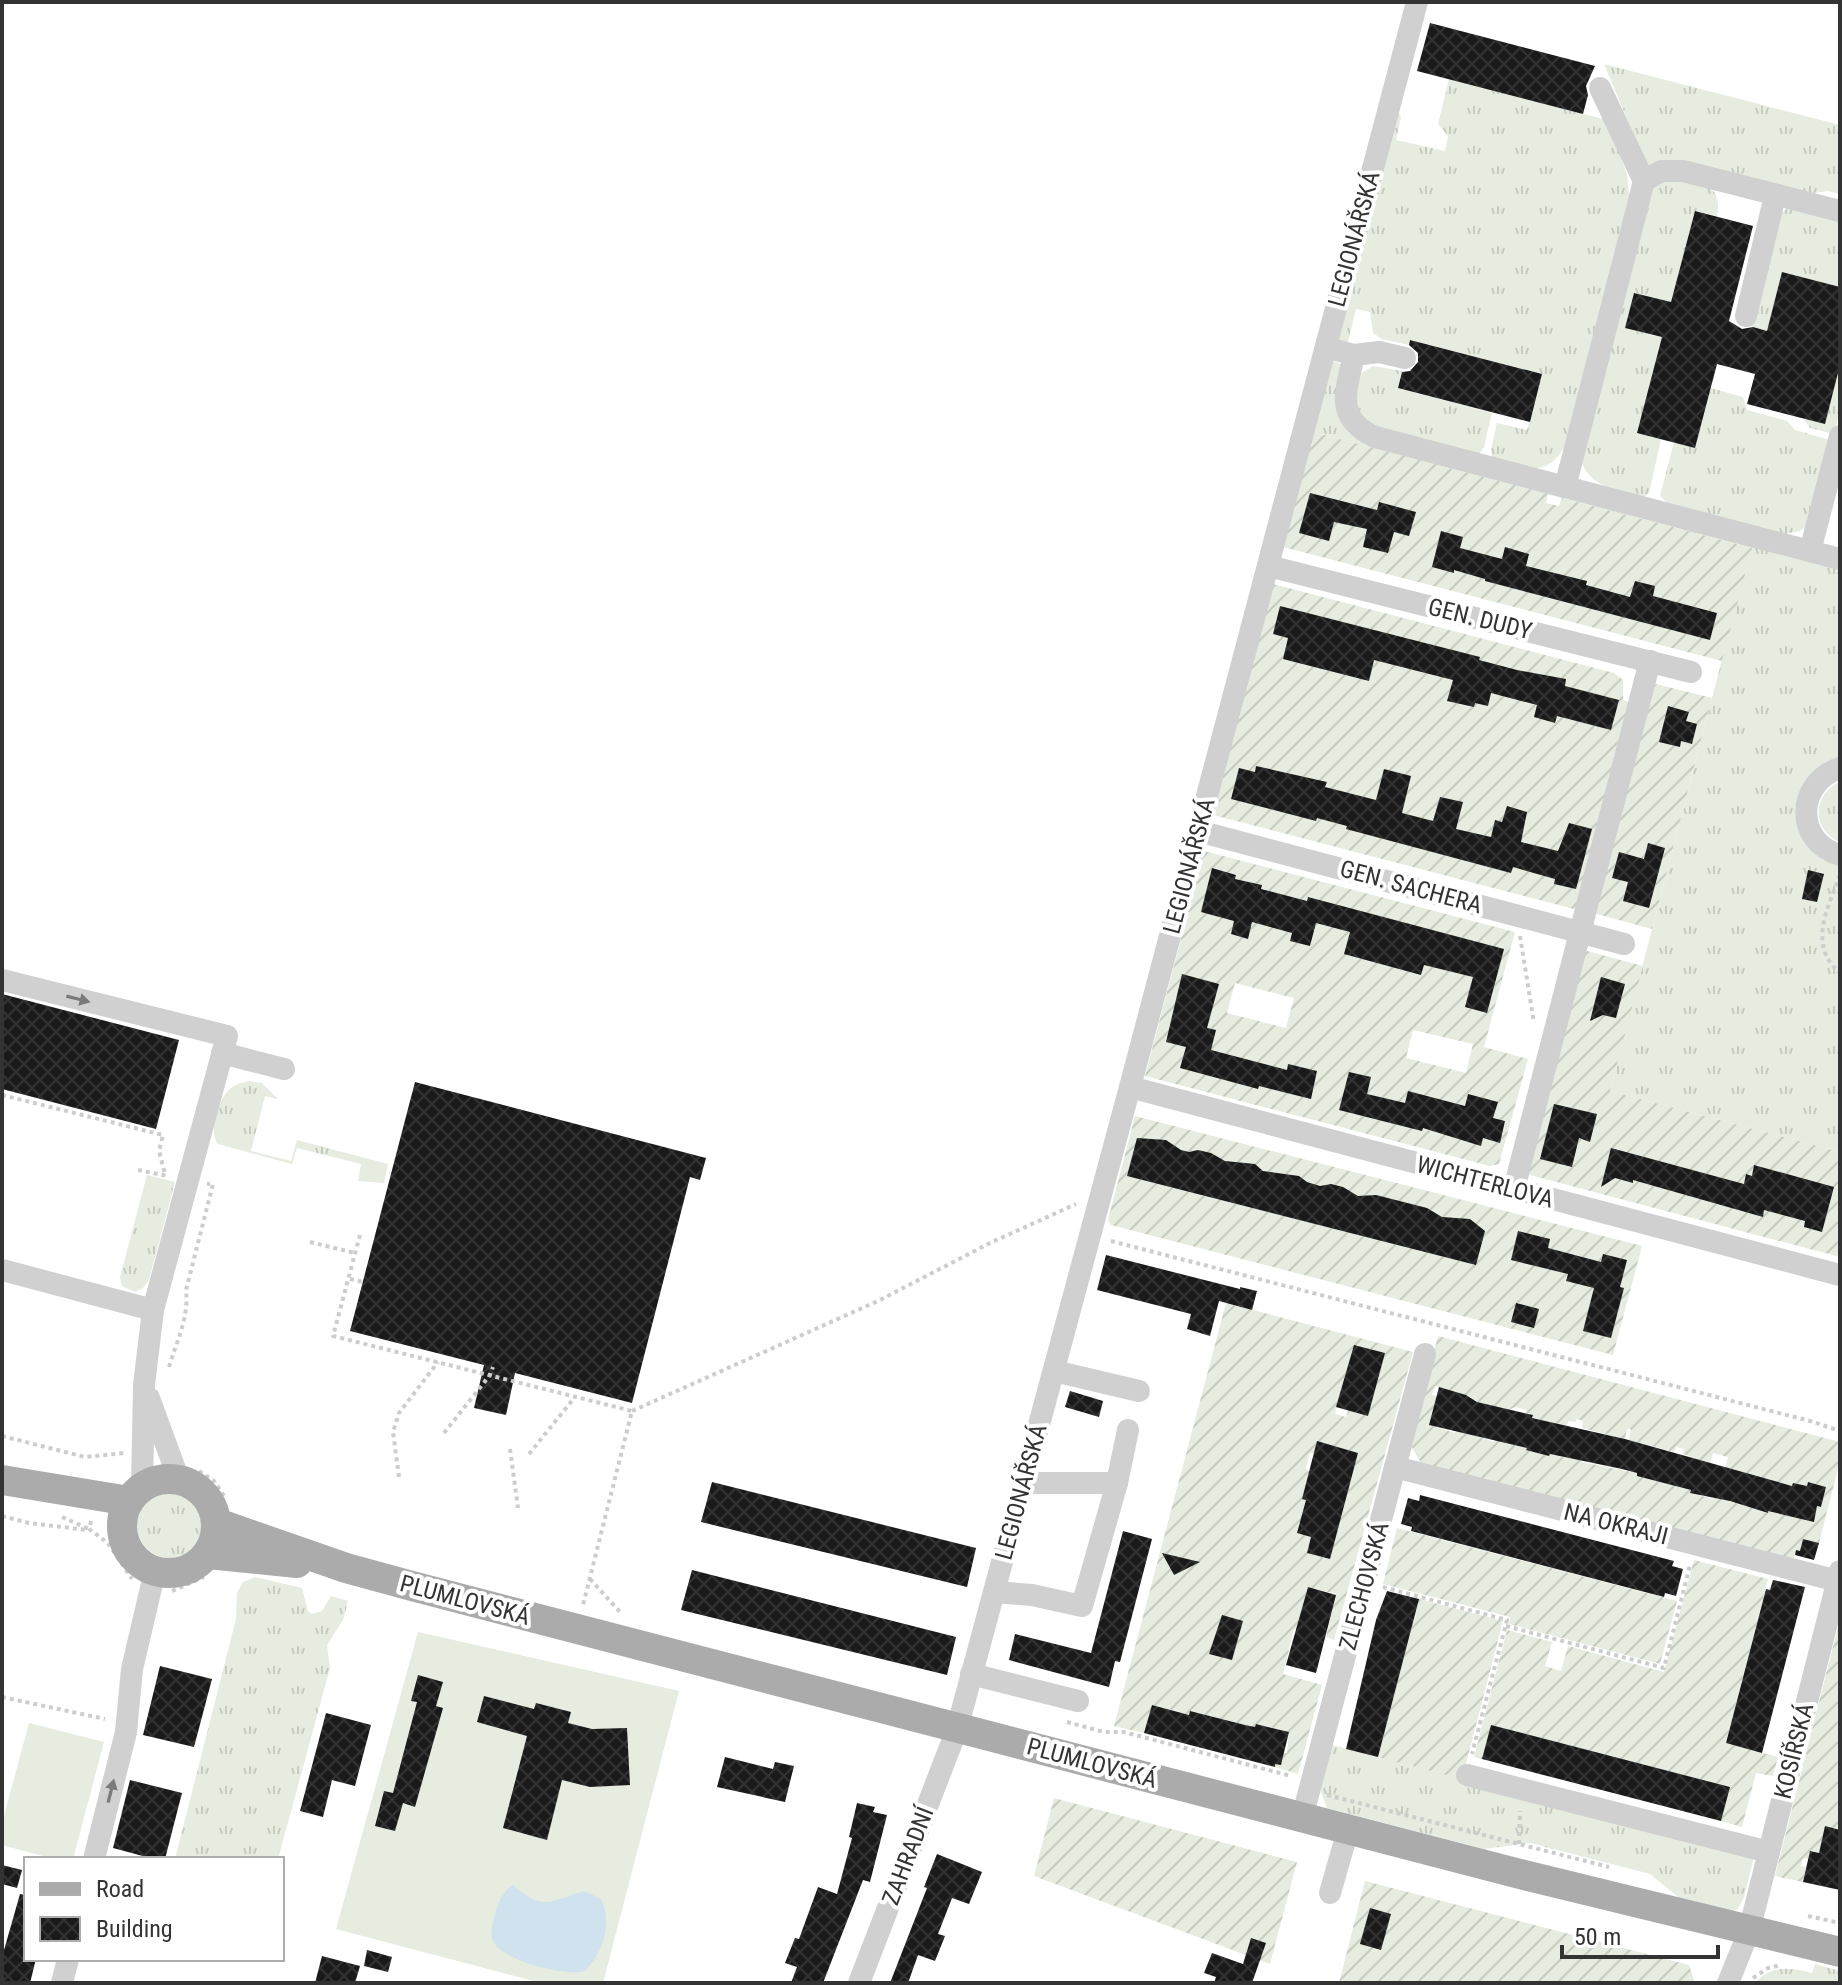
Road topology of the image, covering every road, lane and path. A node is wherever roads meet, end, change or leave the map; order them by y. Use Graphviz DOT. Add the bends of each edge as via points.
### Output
graph roads {
  1 [pos="1417,2"];
  2 [pos="1600,88"];
  3 [pos="1644,181"];
  4 [pos="1775,196"];
  5 [pos="1840,211"];
  6 [pos="1746,316"];
  7 [pos="1326,347"];
  8 [pos="1354,355"];
  9 [pos="1405,358"];
  10 [pos="1840,436"];
  11 [pos="1565,487"];
  12 [pos="1810,551"];
  13 [pos="1840,559"];
  14 [pos="1268,566"];
  15 [pos="1650,661"];
  16 [pos="1691,672"];
  17 [pos="1840,768"];
  18 [pos="1198,831"];
  19 [pos="1840,855"];
  20 [pos="1840,875"];
  21 [pos="1519,927"];
  22 [pos="1579,932"];
  23 [pos="1624,944"];
  24 [pos="1840,973"];
  25 [pos="2,980"];
  26 [pos="1534,1027"];
  27 [pos="225,1045"];
  28 [pos="284,1069"];
  29 [pos="1130,1087"];
  30 [pos="2,1095"];
  31 [pos="165,1175"];
  32 [pos="1514,1189"];
  33 [pos="1101,1193"];
  34 [pos="360,1235"];
  35 [pos="1089,1235"];
  36 [pos="310,1242"];
  37 [pos="355,1253"];
  38 [pos="2,1270"];
  39 [pos="1840,1275"];
  40 [pos="349,1279"];
  41 [pos="363,1282"];
  42 [pos="188,1305"];
  43 [pos="153,1310"];
  44 [pos="1425,1354"];
  45 [pos="438,1362"];
  46 [pos="493,1367"];
  47 [pos="168,1371"];
  48 [pos="1054,1371"];
  49 [pos="490,1375"];
  50 [pos="144,1385"];
  51 [pos="1139,1391"];
  52 [pos="575,1397"];
  53 [pos="632,1411"];
  54 [pos="1128,1430"];
  55 [pos="1840,1431"];
  56 [pos="444,1433"];
  57 [pos="2,1436"];
  58 [pos="168,1448"];
  59 [pos="510,1449"];
  60 [pos="529,1454"];
  61 [pos="126,1461"];
  62 [pos="1395,1467"];
  63 [pos="399,1477"];
  64 [pos="179,1480"];
  65 [pos="2,1482"];
  66 [pos="1023,1483"];
  67 [pos="1117,1483"];
  68 [pos="131,1505"];
  69 [pos="518,1508"];
  70 [pos="2,1516"];
  71 [pos="91,1523"];
  72 [pos="217,1523"];
  73 [pos="1695,1544"];
  74 [pos="242,1545"];
  75 [pos="208,1554"];
  76 [pos="1839,1576"];
  77 [pos="590,1579"];
  78 [pos="1365,1582"];
  79 [pos="152,1583"];
  80 [pos="994,1592"];
  81 [pos="583,1606"];
  82 [pos="577,1607"];
  83 [pos="594,1610"];
  84 [pos="615,1615"];
  85 [pos="1506,1626"];
  86 [pos="971,1674"];
  87 [pos="2,1697"];
  88 [pos="1078,1701"];
  89 [pos="1062,1721"];
  90 [pos="127,1723"];
  91 [pos="957,1729"];
  92 [pos="1467,1775"];
  93 [pos="1310,1785"];
  94 [pos="1520,1811"];
  95 [pos="1302,1818"];
  96 [pos="1348,1830"];
  97 [pos="1519,1844"];
  98 [pos="1769,1852"];
  99 [pos="94,1857"];
  100 [pos="1621,1870"];
  101 [pos="1330,1893"];
  102 [pos="1807,1916"];
  103 [pos="1840,1923"];
  104 [pos="1749,1931"];
  105 [pos="1840,1952"];
  106 [pos="68,1961"];
  107 [pos="62,1983"];
  108 [pos="859,1983"];
  109 [pos="1728,1983"];
  1 -- 7 [label="street, LEGIONÁŘSKÁ" via="1397,103"];
  2 -- 3 [label="street"];
  3 -- 4 [label="street" via="1661,171 1683,171"];
  3 -- 11 [label="street"];
  4 -- 5 [label="street"];
  4 -- 6 [label="street"];
  7 -- 8 [label="street"];
  7 -- 14 [label="street, LEGIONÁŘSKÁ"];
  8 -- 9 [label="street" via="1379,352"];
  8 -- 11 [label="street" via="1346,408 1362,431"];
  10 -- 12 [label="street"];
  11 -- 12 [label="street"];
  12 -- 13 [label="street"];
  14 -- 15 [label="street, GEN. DUDY"];
  14 -- 18 [label="street, LEGIONÁŘSKÁ"];
  15 -- 16 [label="street, GEN. DUDY"];
  15 -- 22 [label="street"];
  17 -- 19 [label="street" via="1814,785 1805,812 1815,839"];
  18 -- 22 [label="street, GEN. SACHERA"];
  18 -- 29 [label="street, LEGIONÁŘSKÁ"];
  20 -- 24 [label="path" via="1821,938 1826,958"];
  21 -- 26 [label="path"];
  22 -- 23 [label="street, GEN. SACHERA"];
  22 -- 32 [label="street"];
  25 -- 27 [label="street, one-way"];
  27 -- 28 [label="street"];
  27 -- 43 [label="street"];
  29 -- 32 [label="street, WICHTERLOVA"];
  29 -- 33 [label="street, LEGIONÁŘSKÁ"];
  30 -- 31 [label="path" via="163,1135 159,1151"];
  32 -- 39 [label="street, WICHTERLOVA"];
  33 -- 35 [label="street, LEGIONÁŘSKÁ"];
  33 -- 53 [label="path"];
  34 -- 37 [label="path"];
  35 -- 48 [label="street, LEGIONÁŘSKÁ"];
  35 -- 55 [label="path"];
  36 -- 37 [label="path"];
  37 -- 40 [label="path"];
  38 -- 43 [label="street"];
  40 -- 41 [label="path"];
  40 -- 45 [label="path" via="333,1336"];
  42 -- 47 [label="path"];
  43 -- 50 [label="street"];
  44 -- 62 [label="street, ZLECHOVSKÁ"];
  45 -- 49 [label="path"];
  45 -- 63 [label="path" via="399,1413 393,1432"];
  46 -- 49 [label="path"];
  48 -- 51 [label="street"];
  48 -- 66 [label="street, LEGIONÁŘSKÁ"];
  49 -- 52 [label="path"];
  49 -- 56 [label="path"];
  50 -- 58 [label="street"];
  50 -- 68 [label="street"];
  52 -- 53 [label="path"];
  52 -- 60 [label="path"];
  53 -- 77 [label="path"];
  54 -- 67 [label="street"];
  57 -- 61 [label="path" via="85,1457 130,1452"];
  58 -- 64 [label="street"];
  58 -- 74 [label="path" via="183,1447 192,1466 214,1481 233,1509 250,1518"];
  59 -- 69 [label="path"];
  62 -- 73 [label="street, NA OKRAJI"];
  62 -- 78 [label="street, ZLECHOVSKÁ"];
  64 -- 68 [label="main road" via="166,1479"];
  64 -- 72 [label="main road" via="205,1495"];
  65 -- 68 [label="main road"];
  65 -- 71 [label="main road"];
  66 -- 67 [label="street"];
  66 -- 80 [label="street, LEGIONÁŘSKÁ"];
  67 -- 80 [label="street" via="1082,1606"];
  68 -- 71 [label="main road"];
  68 -- 79 [label="main road" via="124,1541"];
  70 -- 71 [label="path" via="81,1531"];
  71 -- 79 [label="path" via="131,1576 136,1591"];
  72 -- 74 [label="main road, PLUMLOVSKÁ"];
  72 -- 75 [label="main road"];
  73 -- 76 [label="street, NA OKRAJI"];
  73 -- 85 [label="path" via="1664,1668"];
  74 -- 75 [label="main road, PLUMLOVSKÁ"];
  74 -- 79 [label="path" via="235,1570 211,1573 164,1598"];
  74 -- 91 [label="main road, PLUMLOVSKÁ"];
  75 -- 79 [label="main road" via="184,1571"];
  76 -- 98 [label="street, KOSÍŘSKÁ"];
  77 -- 81 [label="path"];
  77 -- 84 [label="path" via="625,1618"];
  78 -- 85 [label="path" via="1507,1620"];
  78 -- 93 [label="street, ZLECHOVSKÁ"];
  79 -- 90 [label="street" via="132,1669"];
  80 -- 86 [label="street, LEGIONÁŘSKÁ"];
  81 -- 82 [label="path"];
  81 -- 83 [label="path"];
  85 -- 92 [label="path"];
  86 -- 88 [label="street"];
  86 -- 91 [label="street, LEGIONÁŘSKÁ"];
  87 -- 90 [label="path"];
  89 -- 93 [label="path" via="1124,1732"];
  99 -- 90 [label="street, one-way"];
  91 -- 95 [label="main road, PLUMLOVSKÁ"];
  91 -- 108 [label="street, ZAHRADNÍ"];
  92 -- 98 [label="street"];
  93 -- 95 [label="street, ZLECHOVSKÁ"];
  93 -- 97 [label="path" via="1323,1794"];
  94 -- 97 [label="path"];
  95 -- 96 [label="main road, PLUMLOVSKÁ"];
  96 -- 101 [label="street"];
  96 -- 104 [label="main road, PLUMLOVSKÁ"];
  97 -- 100 [label="path"];
  98 -- 104 [label="street, KOSÍŘSKÁ"];
  102 -- 103 [label="path"];
  104 -- 105 [label="main road, PLUMLOVSKÁ"];
  104 -- 109 [label="street, KOSÍŘSKÁ"];
  106 -- 107 [label="street"];
}
